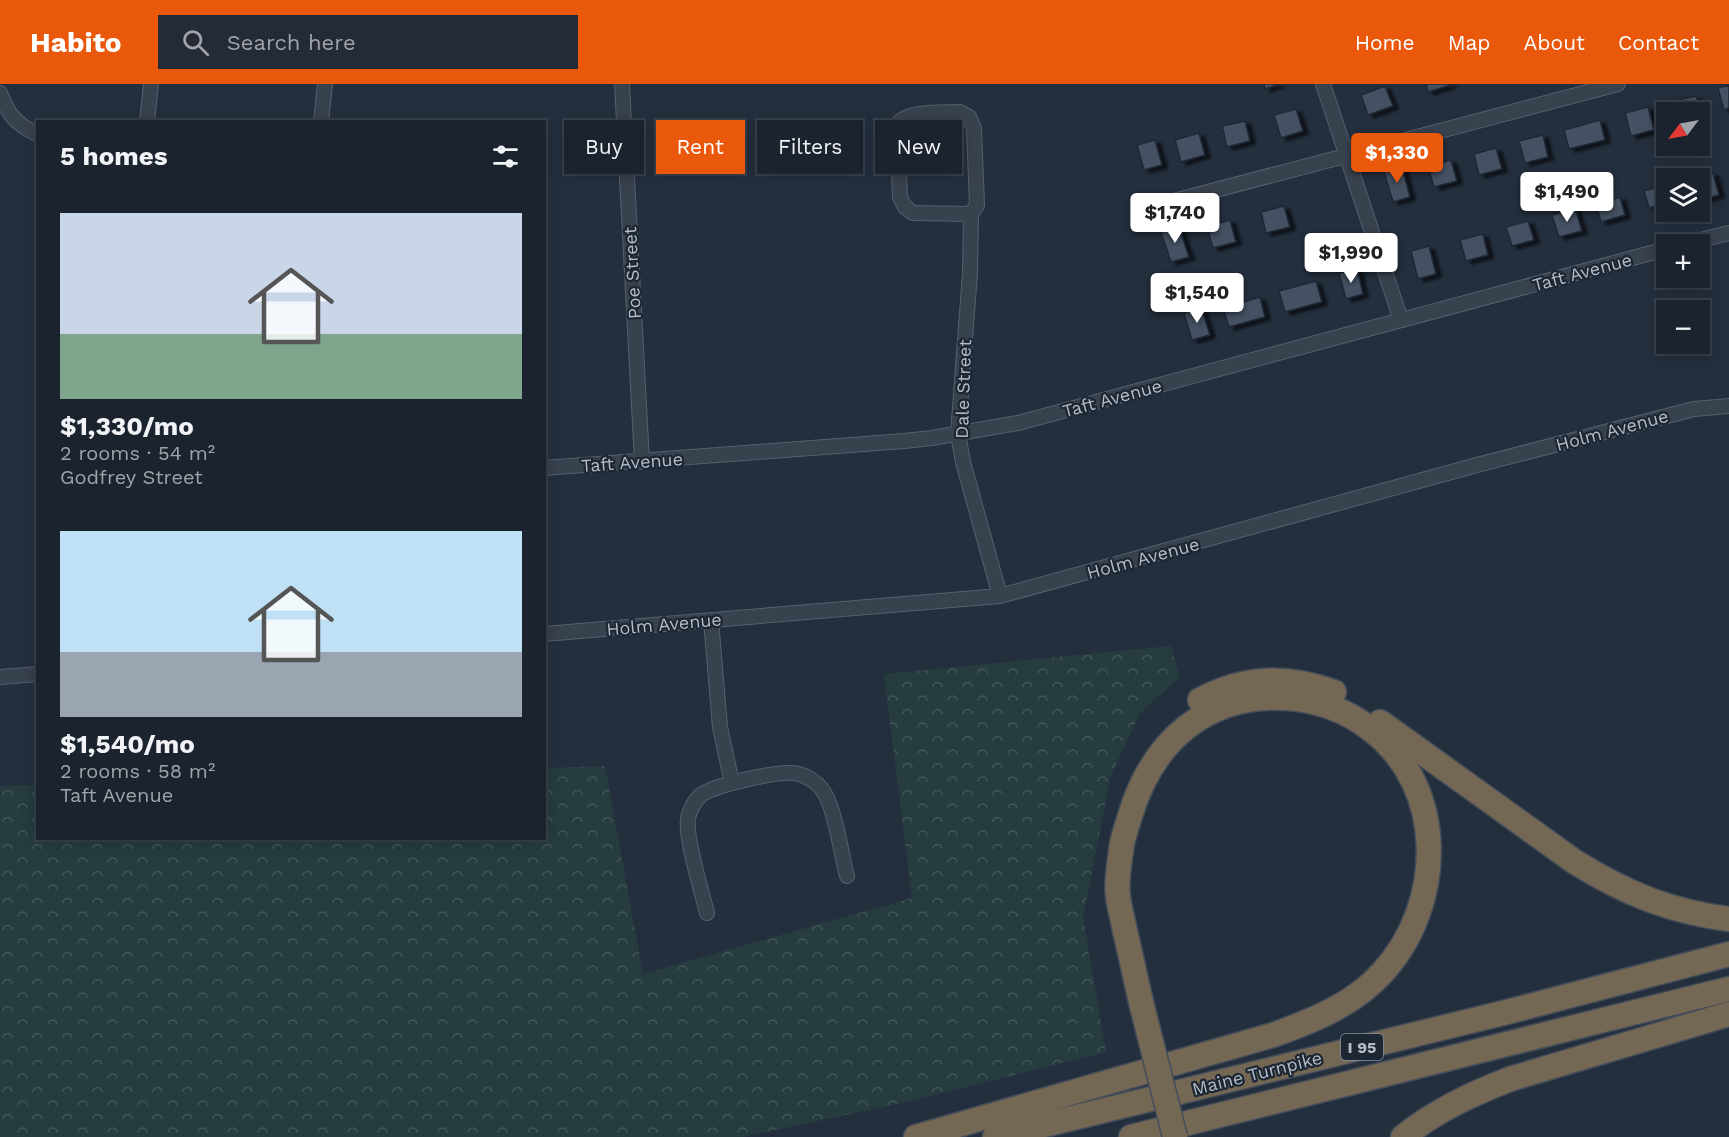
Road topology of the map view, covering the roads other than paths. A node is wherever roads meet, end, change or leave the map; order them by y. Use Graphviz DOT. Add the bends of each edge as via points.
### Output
graph roads {
  1 [pos="151,84"];
  2 [pos="325,84"];
  3 [pos="622,84"];
  4 [pos="1323,84"];
  5 [pos="1618,84"];
  6 [pos="0,93"];
  7 [pos="147,120"];
  8 [pos="321,120"];
  9 [pos="36,134"];
  10 [pos="1347,156"];
  11 [pos="1151,207"];
  12 [pos="971,214"];
  13 [pos="1729,233"];
  14 [pos="1710,238"];
  15 [pos="1656,252"];
  16 [pos="1401,320"];
  17 [pos="1729,406"];
  18 [pos="958,434"];
  19 [pos="642,462"];
  20 [pos="546,468"];
  21 [pos="1000,596"];
  22 [pos="711,620"];
  23 [pos="546,634"];
  24 [pos="36,674"];
  25 [pos="0,676"];
  26 [pos="732,783"];
  27 [pos="847,876"];
  28 [pos="707,914"];
  29 [pos="1729,919"];
  30 [pos="1729,954"];
  31 [pos="1729,989"];
  32 [pos="1136,1008"];
  33 [pos="1729,1014"];
  34 [pos="916,1137"];
  35 [pos="995,1137"];
  36 [pos="1131,1137"];
  37 [pos="1161,1137"];
  38 [pos="1175,1137"];
  39 [pos="1403,1137"];
  1 -- 7 [label="street"];
  2 -- 8 [label="street"];
  3 -- 19 [label="street, Poe Street"];
  4 -- 10 [label="street"];
  5 -- 10 [label="street"];
  6 -- 9 [label="street" via="12,118"];
  10 -- 11 [label="street"];
  10 -- 16 [label="street"];
  12 -- 12 [label="street" via="913,213 904,207 900,197 900,120 911,115 960,112 969,117 974,128 978,199"];
  12 -- 18 [label="street, Dale Street"];
  13 -- 14 [label="street"];
  15 -- 16 [label="street, Taft Avenue"];
  16 -- 18 [label="street, Taft Avenue" via="1018,423"];
  17 -- 21 [label="street, Holm Avenue" via="1694,409 1511,456"];
  18 -- 19 [label="street, Taft Avenue"];
  18 -- 21 [label="street, Dale Street"];
  19 -- 20 [label="street, Taft Avenue"];
  21 -- 22 [label="street, Holm Avenue"];
  22 -- 23 [label="street, Holm Avenue"];
  22 -- 26 [label="street" via="720,727"];
  24 -- 25 [label="street"];
  26 -- 27 [label="street" via="783,773 798,773 813,780 830,802"];
  26 -- 28 [label="street" via="699,796 688,819"];
  29 -- 32 [label="highway" via="1672,908 1606,881 1335,692 1301,681 1266,679 1215,692 1184,712 1147,748 1129,778 1105,853 1104,897"];
  30 -- 35 [label="highway, Maine Turnpike / I 95"];
  31 -- 36 [label="highway, Maine Turnpike / I 95"];
  32 -- 34 [label="highway" via="1118,896 1121,849 1141,784 1178,735 1200,718 1232,703 1258,698 1302,699 1333,706 1370,728 1389,745 1416,790 1427,824 1430,860 1425,896 1412,931 1393,961 1368,987 1339,1007 1273,1035"];
  32 -- 37 [label="highway"];
  32 -- 38 [label="highway, bridge"];
  33 -- 39 [label="highway" via="1510,1079 1444,1109"];
}
